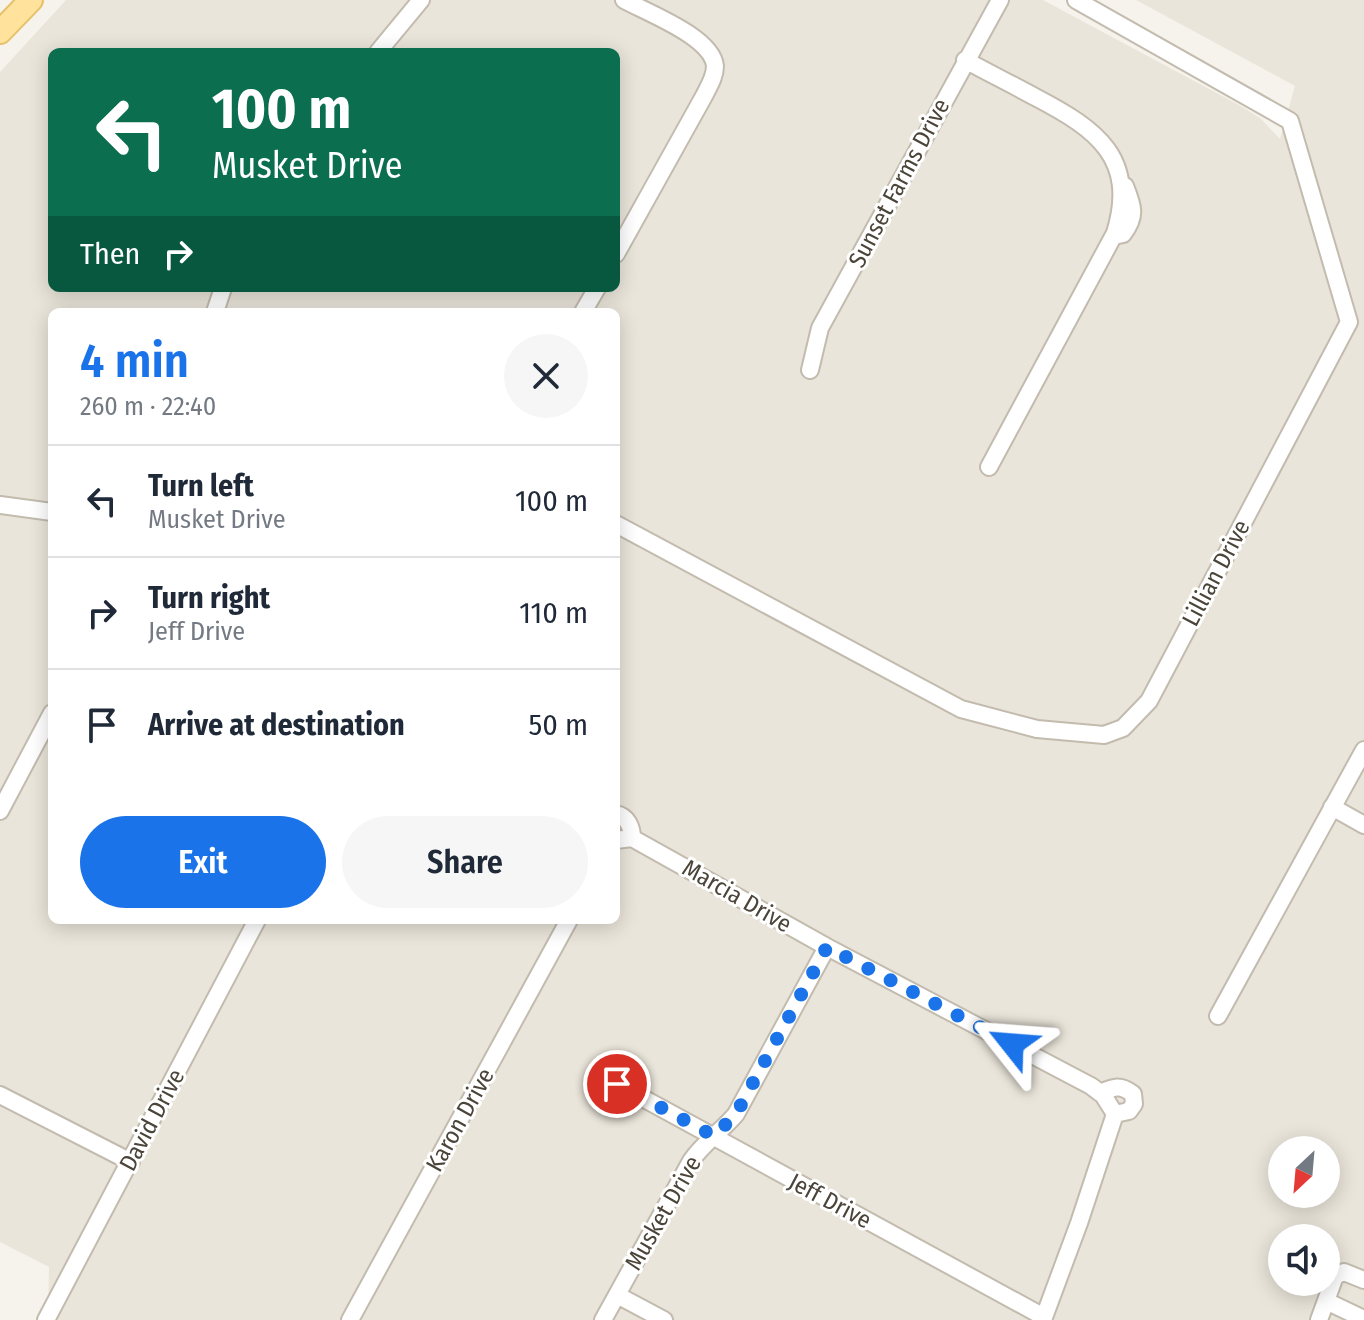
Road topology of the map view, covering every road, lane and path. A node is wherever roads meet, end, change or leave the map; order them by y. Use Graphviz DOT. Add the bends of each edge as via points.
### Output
graph roads {
  1 [pos="31,0"];
  2 [pos="421,0"];
  3 [pos="624,0"];
  4 [pos="1000,0"];
  5 [pos="1076,0"];
  6 [pos="0,32"];
  7 [pos="381,48"];
  8 [pos="965,60"];
  9 [pos="620,247"];
  10 [pos="1357,325"];
  11 [pos="810,370"];
  12 [pos="989,467"];
  13 [pos="0,505"];
  14 [pos="48,511"];
  15 [pos="620,526"];
  16 [pos="48,721"];
  17 [pos="1364,750"];
  18 [pos="1332,807"];
  19 [pos="0,811"];
  20 [pos="620,816"];
  21 [pos="1364,825"];
  22 [pos="624,839"];
  23 [pos="255,924"];
  24 [pos="567,924"];
  25 [pos="827,947"];
  26 [pos="1218,1016"];
  27 [pos="617,1084"];
  28 [pos="1100,1093"];
  29 [pos="0,1095"];
  30 [pos="1115,1114"];
  31 [pos="714,1136"];
  32 [pos="131,1162"];
  33 [pos="1364,1280"];
  34 [pos="617,1295"];
  35 [pos="1326,1301"];
  36 [pos="1044,1318"];
  37 [pos="1364,1319"];
  38 [pos="46,1320"];
  39 [pos="350,1320"];
  40 [pos="603,1320"];
  41 [pos="664,1320"];
  42 [pos="1319,1320"];
  1 -- 6 [label="main road"];
  2 -- 7 [label="street"];
  3 -- 9 [label="street" via="697,39 712,54 715,66 704,96"];
  4 -- 8 [label="street, Sunset Farms Drive"];
  5 -- 10 [label="street, Lillian Drive" via="1290,121"];
  8 -- 11 [label="street, Sunset Farms Drive" via="820,328"];
  8 -- 12 [label="street" via="1078,119 1106,145 1120,177 1121,215 1114,236"];
  10 -- 15 [label="street, Lillian Drive" via="1149,701 1123,728 1104,735 1037,729 961,709"];
  13 -- 14 [label="street"];
  16 -- 19 [label="street"];
  17 -- 18 [label="street"];
  18 -- 21 [label="street"];
  18 -- 26 [label="street"];
  20 -- 22 [label="street, Marcia Drive" via="632,831"];
  22 -- 25 [label="street, Marcia Drive"];
  23 -- 32 [label="street, David Drive"];
  24 -- 39 [label="street, Karon Drive"];
  25 -- 28 [label="street, Marcia Drive"];
  25 -- 31 [label="street, Musket Drive" via="736,1114"];
  27 -- 31 [label="street, Jeff Drive"];
  28 -- 30 [label="street, Marcia Drive"];
  28 -- 30 [label="street" via="1122,1087 1133,1094 1129,1111"];
  29 -- 32 [label="street"];
  30 -- 36 [label="street"];
  31 -- 34 [label="street, Musket Drive" via="691,1161"];
  31 -- 36 [label="street, Jeff Drive"];
  32 -- 38 [label="street, David Drive"];
  33 -- 35 [label="street" via="1344,1272 1335,1276"];
  34 -- 40 [label="street, Musket Drive"];
  34 -- 41 [label="street"];
  35 -- 37 [label="street"];
  35 -- 42 [label="street"];
}
